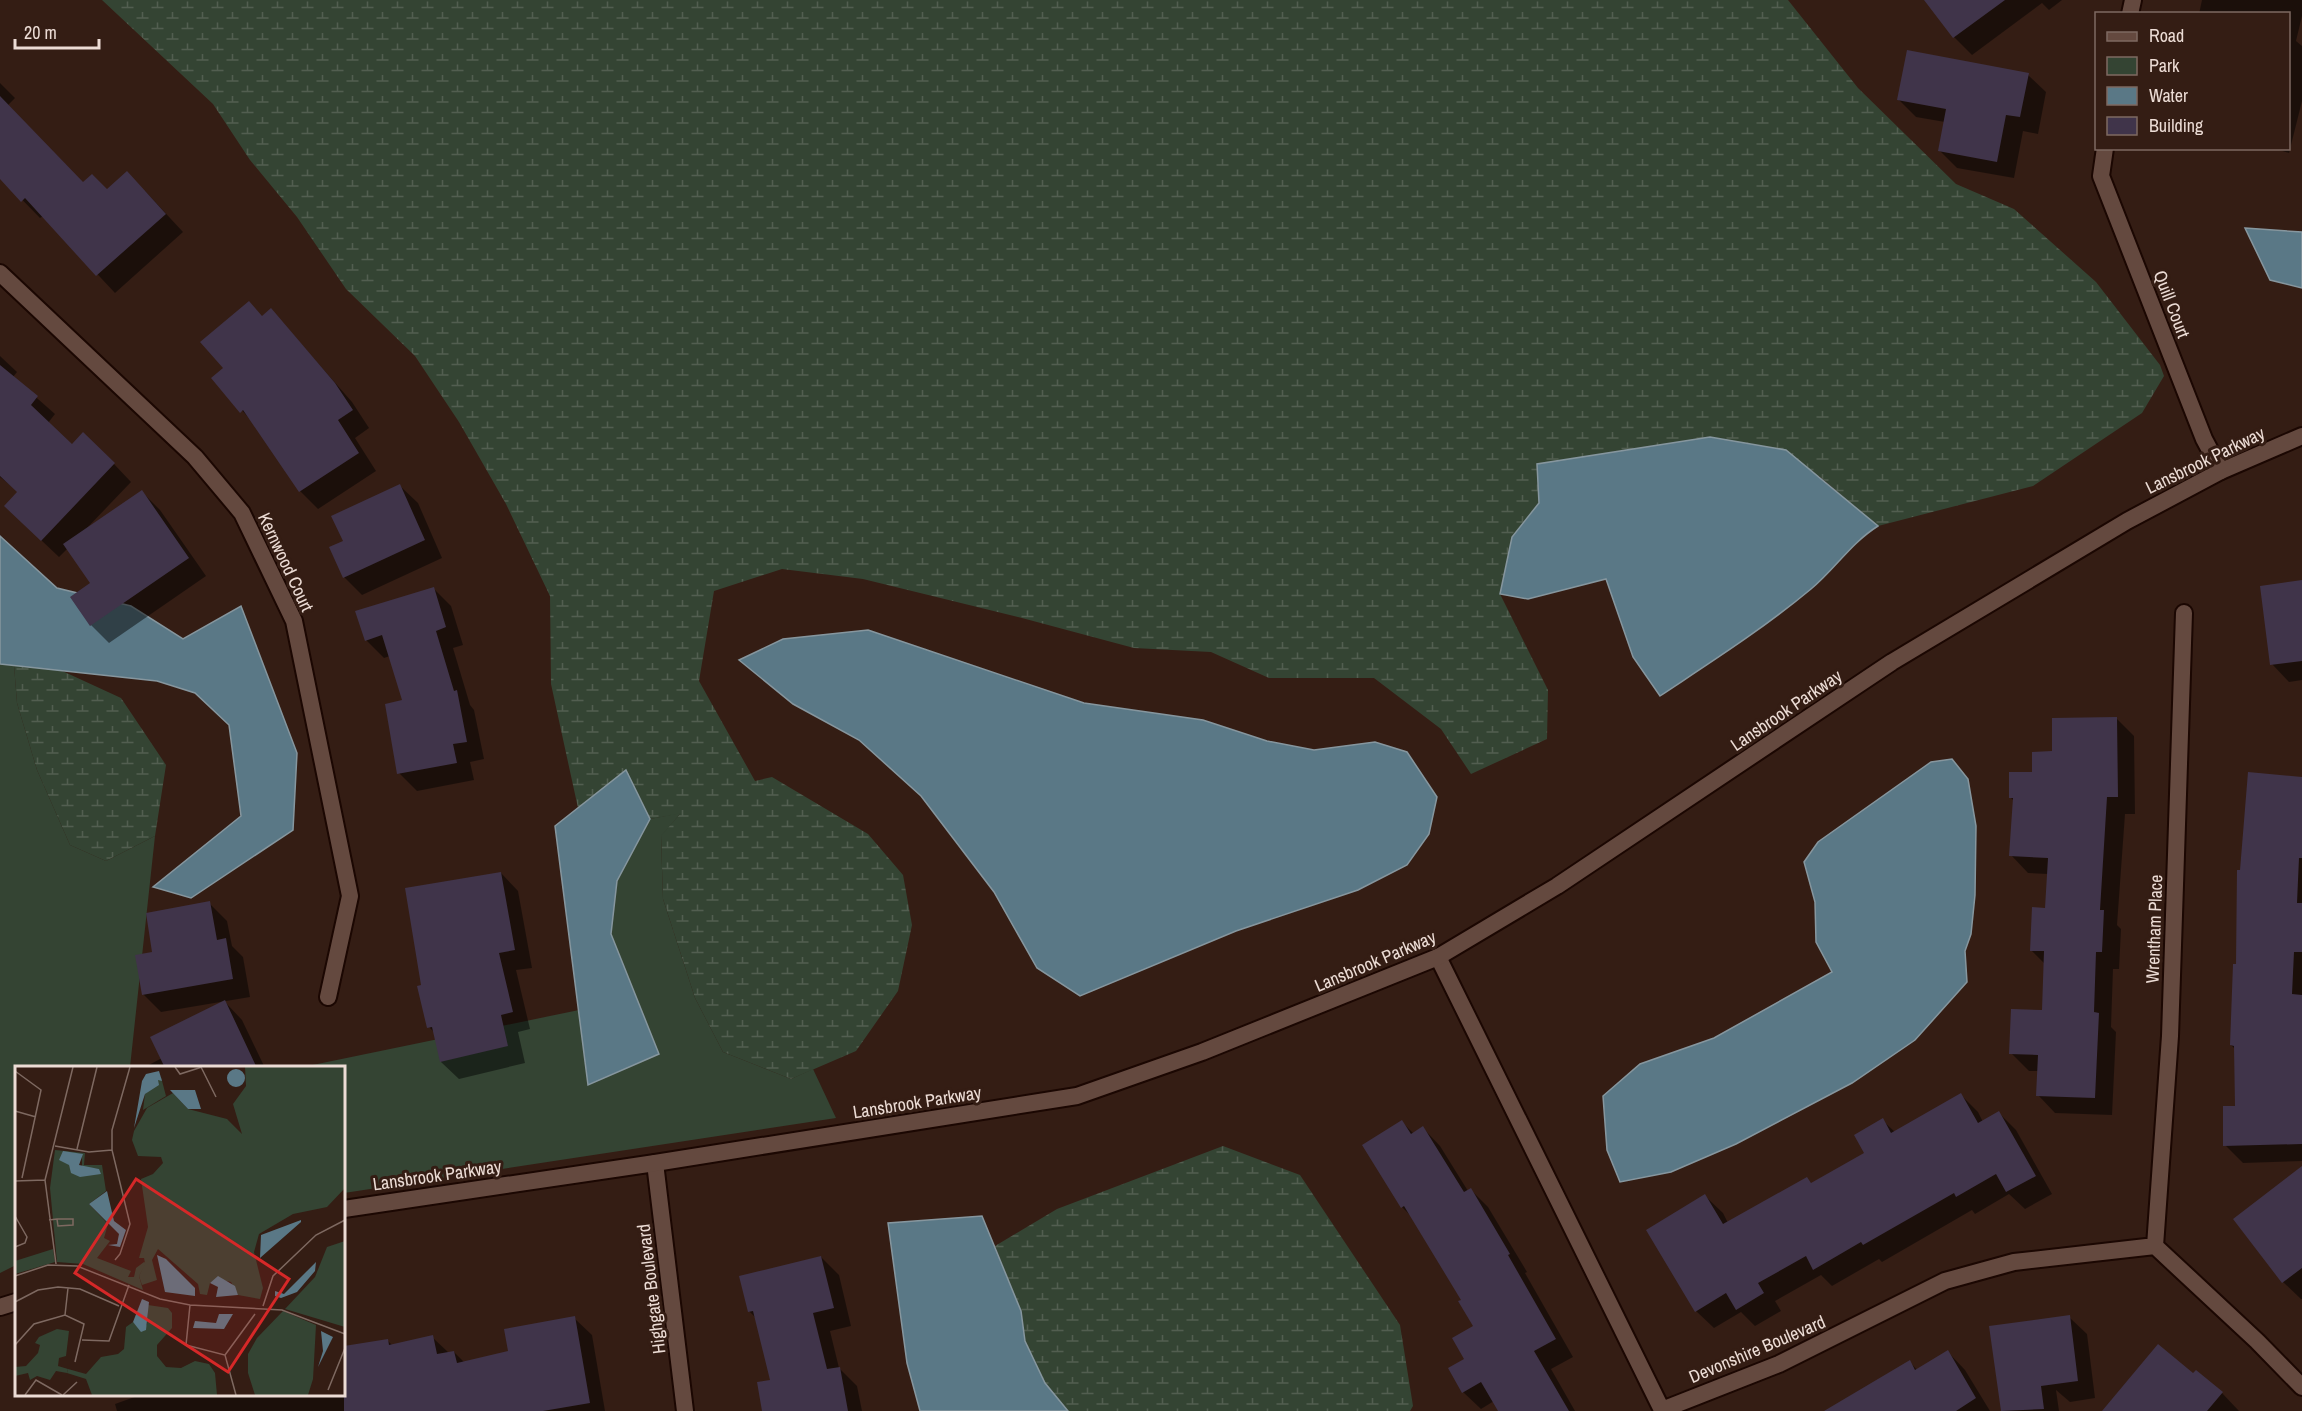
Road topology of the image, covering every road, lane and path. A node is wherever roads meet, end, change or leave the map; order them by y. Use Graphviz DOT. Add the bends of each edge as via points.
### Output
graph roads {
  1 [pos="2105,150"];
  2 [pos="0,273"];
  3 [pos="2302,436"];
  4 [pos="2221,471"];
  5 [pos="2184,613"];
  6 [pos="1438,957"];
  7 [pos="328,997"];
  8 [pos="655,1163"];
  9 [pos="345,1209"];
  10 [pos="2155,1246"];
  11 [pos="15,1302"];
  12 [pos="0,1307"];
  13 [pos="2302,1387"];
  14 [pos="1662,1410"];
  15 [pos="685,1411"];
  1 -- 4 [label="street, Quill Court" via="2101,176 2204,439"];
  2 -- 7 [label="street, Kernwood Court" via="195,457 242,513 294,621 350,896"];
  3 -- 4 [label="street, Lansbrook Parkway"];
  4 -- 6 [label="street, Lansbrook Parkway" via="2127,520 1892,662 1557,886"];
  5 -- 10 [label="street, Wrentham Place" via="2170,1036"];
  6 -- 8 [label="street, Lansbrook Parkway" via="1202,1052 1077,1096"];
  6 -- 14 [label="street, Devonshire Boulevard"];
  8 -- 9 [label="street, Lansbrook Parkway"];
  8 -- 15 [label="street, Highgate Boulevard"];
  10 -- 13 [label="street"];
  10 -- 14 [label="street, Devonshire Boulevard" via="2014,1262 1945,1281 1779,1364"];
  11 -- 12 [label="street"];
}
